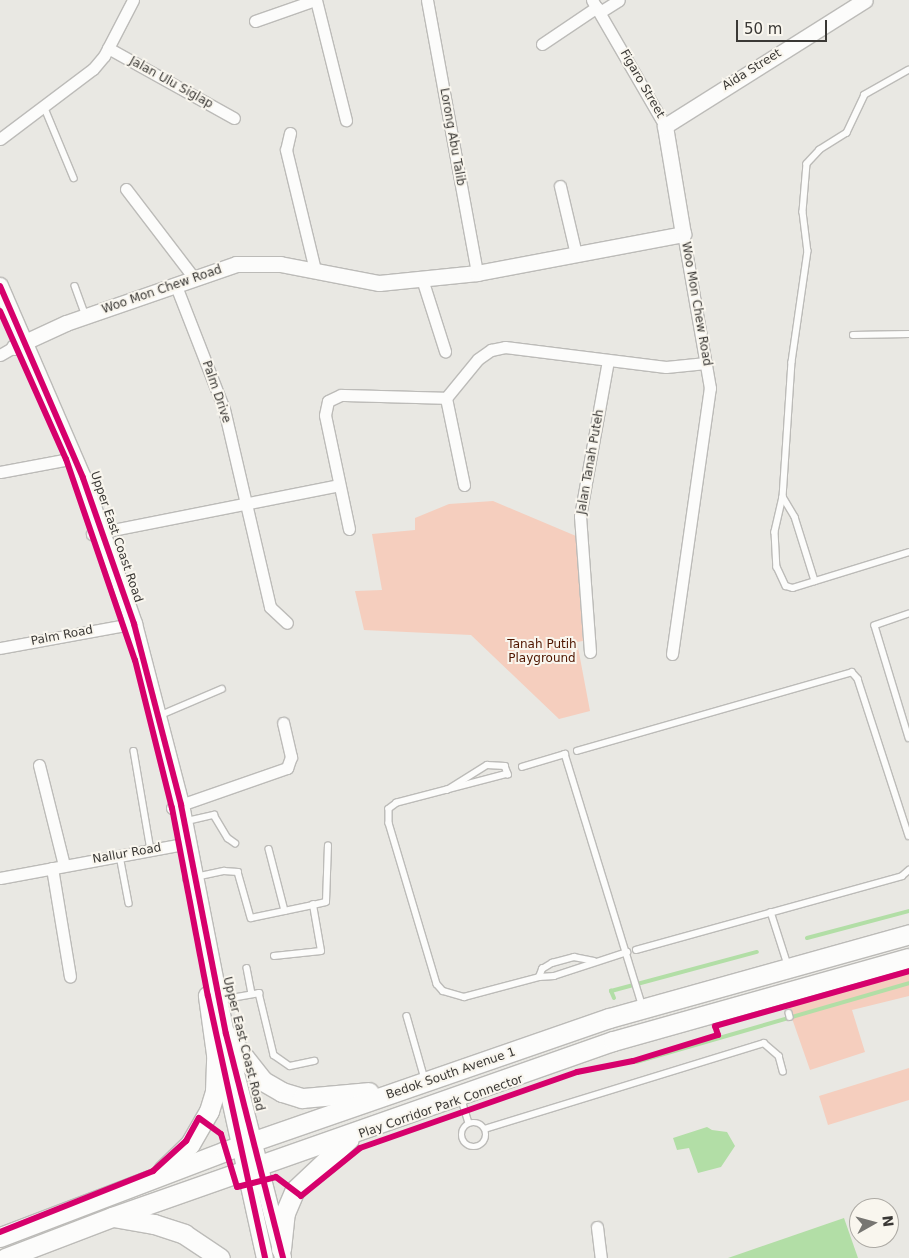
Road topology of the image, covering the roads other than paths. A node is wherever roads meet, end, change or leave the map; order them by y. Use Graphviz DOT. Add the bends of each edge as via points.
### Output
graph roads {
  1 [pos="133,0"];
  2 [pos="315,0"];
  3 [pos="427,0"];
  4 [pos="619,0"];
  5 [pos="866,0"];
  6 [pos="596,6"];
  7 [pos="255,21"];
  8 [pos="542,44"];
  9 [pos="108,48"];
  10 [pos="909,70"];
  11 [pos="44,106"];
  12 [pos="234,118"];
  13 [pos="346,120"];
  14 [pos="665,126"];
  15 [pos="290,133"];
  16 [pos="0,139"];
  17 [pos="74,178"];
  18 [pos="560,186"];
  19 [pos="126,189"];
  20 [pos="683,234"];
  21 [pos="576,254"];
  22 [pos="315,270"];
  23 [pos="477,273"];
  24 [pos="194,278"];
  25 [pos="422,279"];
  26 [pos="0,286"];
  27 [pos="75,286"];
  28 [pos="176,286"];
  29 [pos="0,311"];
  30 [pos="86,316"];
  31 [pos="909,334"];
  32 [pos="853,335"];
  33 [pos="19,345"];
  34 [pos="444,351"];
  35 [pos="0,355"];
  36 [pos="608,361"];
  37 [pos="706,363"];
  38 [pos="446,398"];
  39 [pos="70,459"];
  40 [pos="0,472"];
  41 [pos="339,485"];
  42 [pos="464,486"];
  43 [pos="783,497"];
  44 [pos="243,501"];
  45 [pos="349,528"];
  46 [pos="97,533"];
  47 [pos="909,552"];
  48 [pos="815,581"];
  49 [pos="909,614"];
  50 [pos="287,623"];
  51 [pos="125,625"];
  52 [pos="0,648"];
  53 [pos="590,652"];
  54 [pos="672,654"];
  55 [pos="222,689"];
  56 [pos="159,716"];
  57 [pos="284,723"];
  58 [pos="909,738"];
  59 [pos="134,751"];
  60 [pos="577,752"];
  61 [pos="39,765"];
  62 [pos="522,767"];
  63 [pos="447,790"];
  64 [pos="177,806"];
  65 [pos="185,821"];
  66 [pos="909,836"];
  67 [pos="235,843"];
  68 [pos="184,844"];
  69 [pos="328,846"];
  70 [pos="269,849"];
  71 [pos="151,850"];
  72 [pos="120,856"];
  73 [pos="64,865"];
  74 [pos="52,868"];
  75 [pos="909,870"];
  76 [pos="0,878"];
  77 [pos="191,878"];
  78 [pos="129,903"];
  79 [pos="314,905"];
  80 [pos="285,911"];
  81 [pos="771,912"];
  82 [pos="909,934"];
  83 [pos="636,950"];
  84 [pos="627,952"];
  85 [pos="274,956"];
  86 [pos="909,958"];
  87 [pos="594,961"];
  88 [pos="788,967"];
  89 [pos="247,968"];
  90 [pos="538,976"];
  91 [pos="70,977"];
  92 [pos="252,994"];
  93 [pos="213,998"];
  94 [pos="644,1009"];
  95 [pos="407,1016"];
  96 [pos="226,1034"];
  97 [pos="314,1061"];
  98 [pos="783,1071"];
  99 [pos="431,1080"];
  100 [pos="460,1094"];
  101 [pos="470,1123"];
  102 [pos="485,1129"];
  103 [pos="360,1131"];
  104 [pos="248,1144"];
  105 [pos="254,1167"];
  106 [pos="156,1176"];
  107 [pos="112,1217"];
  108 [pos="597,1227"];
  109 [pos="0,1237"];
  110 [pos="276,1255"];
  111 [pos="5,1258"];
  112 [pos="220,1258"];
  113 [pos="601,1258"];
  1 -- 9 [label="street"];
  2 -- 7 [label="street"];
  2 -- 13 [label="street"];
  3 -- 23 [label="street, Lorong Abu Talib"];
  4 -- 6 [label="street"];
  5 -- 14 [label="street, Aida Street"];
  6 -- 8 [label="street"];
  6 -- 14 [label="street, Figaro Street"];
  9 -- 11 [label="street" via="93,69"];
  9 -- 12 [label="street, Jalan Ulu Siglap"];
  10 -- 43 [label="lane" via="866,95 847,133 820,150 807,164 804,212 808,251 792,362"];
  11 -- 16 [label="street"];
  11 -- 17 [label="lane"];
  14 -- 20 [label="street, Figaro Street"];
  15 -- 22 [label="street" via="286,150"];
  18 -- 21 [label="street"];
  19 -- 24 [label="street"];
  20 -- 21 [label="street, Woo Mon Chew Road"];
  20 -- 37 [label="street, Woo Mon Chew Road"];
  21 -- 23 [label="street, Woo Mon Chew Road"];
  22 -- 24 [label="street, Woo Mon Chew Road" via="249,262"];
  22 -- 25 [label="street, Woo Mon Chew Road" via="380,283"];
  23 -- 25 [label="street, Woo Mon Chew Road"];
  24 -- 28 [label="street, Woo Mon Chew Road"];
  25 -- 34 [label="street"];
  26 -- 33 [label="main road, Upper East Coast Road"];
  27 -- 30 [label="lane"];
  28 -- 30 [label="street, Woo Mon Chew Road"];
  28 -- 44 [label="street, Palm Drive" via="224,409"];
  29 -- 33 [label="main road, Upper East Coast Road"];
  30 -- 33 [label="street, Woo Mon Chew Road"];
  31 -- 32 [label="lane"];
  33 -- 35 [label="street"];
  33 -- 39 [label="main road, Upper East Coast Road"];
  36 -- 37 [label="street" via="666,367"];
  36 -- 38 [label="street" via="499,347 484,353"];
  36 -- 53 [label="street, Jalan Tanah Puteh" via="580,516"];
  37 -- 54 [label="street, Woo Mon Chew Road" via="710,388"];
  38 -- 41 [label="street" via="341,395 328,401 325,414"];
  38 -- 42 [label="street"];
  39 -- 40 [label="street"];
  39 -- 46 [label="main road, Upper East Coast Road"];
  41 -- 44 [label="street"];
  41 -- 45 [label="street"];
  43 -- 48 [label="lane" via="795,517"];
  43 -- 48 [label="lane" via="775,532 777,567 786,586 793,588"];
  44 -- 46 [label="street"];
  44 -- 50 [label="street, Palm Drive" via="270,607"];
  46 -- 51 [label="main road, Upper East Coast Road"];
  46 -- 56 [label="main road, Upper East Coast Road" via="134,624"];
  47 -- 48 [label="lane"];
  49 -- 58 [label="lane" via="875,626"];
  51 -- 52 [label="street, Palm Road"];
  51 -- 64 [label="main road, Upper East Coast Road"];
  55 -- 56 [label="lane"];
  56 -- 64 [label="main road, Upper East Coast Road"];
  57 -- 64 [label="street" via="291,757 287,768"];
  59 -- 71 [label="lane"];
  60 -- 66 [label="lane" via="852,672 858,679"];
  61 -- 73 [label="street"];
  62 -- 84 [label="lane" via="565,754"];
  63 -- 63 [label="lane" via="487,765 505,766 508,774"];
  63 -- 90 [label="lane" via="397,803 389,809 388,815 436,984 448,994 464,997"];
  64 -- 65 [label="main road, Upper East Coast Road"];
  64 -- 68 [label="main road, Upper East Coast Road"];
  65 -- 67 [label="lane" via="214,815 228,838"];
  65 -- 68 [label="main road, Upper East Coast Road"];
  68 -- 71 [label="street, Nallur Road"];
  68 -- 77 [label="main road, Upper East Coast Road"];
  69 -- 79 [label="lane" via="326,902"];
  70 -- 80 [label="lane"];
  71 -- 72 [label="street, Nallur Road"];
  72 -- 73 [label="street, Nallur Road"];
  72 -- 78 [label="lane"];
  73 -- 74 [label="street, Nallur Road"];
  74 -- 76 [label="street, Nallur Road"];
  74 -- 91 [label="street"];
  75 -- 81 [label="lane" via="902,876"];
  77 -- 80 [label="lane" via="224,871 238,872 251,918"];
  77 -- 93 [label="main road, Upper East Coast Road"];
  79 -- 80 [label="lane"];
  79 -- 85 [label="lane" via="321,951"];
  81 -- 83 [label="lane"];
  81 -- 88 [label="lane"];
  82 -- 88 [label="main road, Bedok South Avenue 1"];
  84 -- 87 [label="lane"];
  84 -- 94 [label="lane"];
  86 -- 100 [label="main road, Bedok South Avenue 1" via="622,1038"];
  87 -- 90 [label="lane" via="554,976"];
  87 -- 90 [label="lane" via="574,957 552,963"];
  88 -- 94 [label="main road, Bedok South Avenue 1"];
  89 -- 92 [label="lane"];
  92 -- 93 [label="lane"];
  92 -- 97 [label="lane" via="260,994 274,1056 290,1066"];
  93 -- 96 [label="main road, Upper East Coast Road"];
  93 -- 104 [label="main road, Upper East Coast Road"];
  93 -- 106 [label="main road" via="215,1091 209,1111 190,1144"];
  94 -- 99 [label="main road, Bedok South Avenue 1"];
  95 -- 99 [label="lane"];
  96 -- 99 [label="main road" via="263,1081 302,1098 349,1096"];
  96 -- 104 [label="main road, Upper East Coast Road"];
  98 -- 102 [label="lane" via="779,1056 764,1043"];
  99 -- 104 [label="main road, Bedok South Avenue 1"];
  100 -- 101 [label="lane"];
  100 -- 103 [label="main road, Bedok South Avenue 1"];
  101 -- 102 [label="lane" via="478,1123"];
  101 -- 102 [label="lane" via="462,1133 463,1142 470,1147 482,1145"];
  103 -- 105 [label="main road, Bedok South Avenue 1"];
  103 -- 110 [label="main road" via="295,1190 285,1213"];
  104 -- 105 [label="main road, Upper East Coast Road"];
  104 -- 106 [label="main road, Bedok South Avenue 1"];
  105 -- 107 [label="main road, Bedok South Avenue 1"];
  105 -- 110 [label="main road, Upper East Coast Road"];
  106 -- 109 [label="main road, Bedok South Avenue 1"];
  107 -- 111 [label="main road, Bedok South Avenue 1"];
  107 -- 112 [label="main road" via="154,1224 184,1234"];
  108 -- 113 [label="street"];
}
